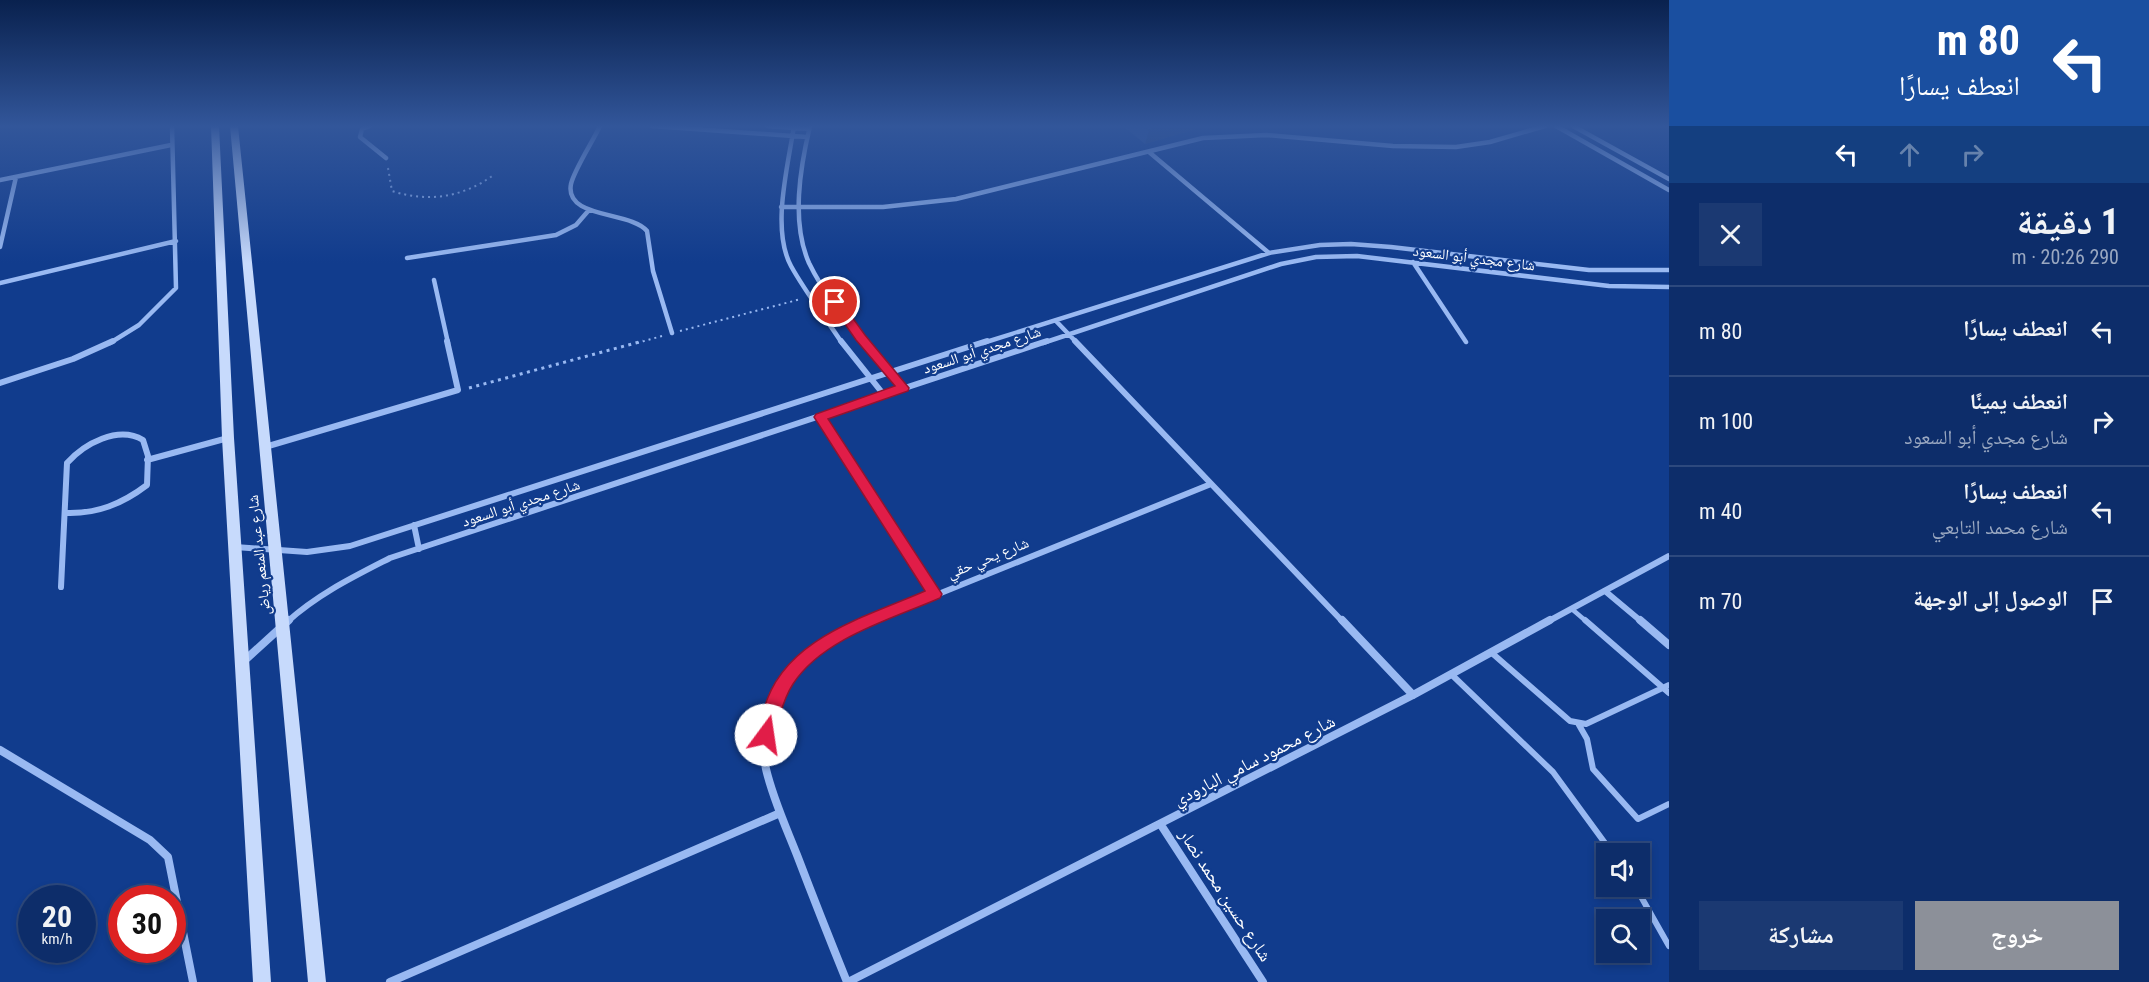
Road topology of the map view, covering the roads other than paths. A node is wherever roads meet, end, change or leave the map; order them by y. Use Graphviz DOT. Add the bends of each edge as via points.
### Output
graph roads {
  1 [pos="42,172"];
  2 [pos="172,172"];
  3 [pos="217,172"];
  4 [pos="238,172"];
  5 [pos="577,172"];
  6 [pos="786,172"];
  7 [pos="803,172"];
  8 [pos="1065,172"];
  9 [pos="1173,172"];
  10 [pos="1637,172"];
  11 [pos="16,177"];
  12 [pos="0,180"];
  13 [pos="1669,190"];
  14 [pos="781,207"];
  15 [pos="799,207"];
  16 [pos="589,210"];
  17 [pos="176,241"];
  18 [pos="0,248"];
  19 [pos="1269,253"];
  20 [pos="407,258"];
  21 [pos="1413,262"];
  22 [pos="1669,270"];
  23 [pos="434,280"];
  24 [pos="0,283"];
  25 [pos="1669,287"];
  26 [pos="1056,321"];
  27 [pos="672,333"];
  28 [pos="1069,335"];
  29 [pos="1466,342"];
  30 [pos="889,372"];
  31 [pos="870,378"];
  32 [pos="0,383"];
  33 [pos="903,388"];
  34 [pos="884,394"];
  35 [pos="820,417"];
  36 [pos="228,438"];
  37 [pos="265,447"];
  38 [pos="147,460"];
  39 [pos="1211,484"];
  40 [pos="66,513"];
  41 [pos="414,525"];
  42 [pos="235,547"];
  43 [pos="419,549"];
  44 [pos="276,552"];
  45 [pos="1669,556"];
  46 [pos="61,587"];
  47 [pos="1605,591"];
  48 [pos="934,594"];
  49 [pos="1573,610"];
  50 [pos="283,626"];
  51 [pos="1669,645"];
  52 [pos="1493,654"];
  53 [pos="242,662"];
  54 [pos="1451,675"];
  55 [pos="1666,686"];
  56 [pos="1669,693"];
  57 [pos="1413,695"];
  58 [pos="1579,725"];
  59 [pos="2,754"];
  60 [pos="1669,804"];
  61 [pos="780,813"];
  62 [pos="1161,825"];
  63 [pos="1605,843"];
  64 [pos="1641,897"];
  65 [pos="1669,946"];
  66 [pos="193,982"];
  67 [pos="262,982"];
  68 [pos="317,982"];
  69 [pos="390,982"];
  70 [pos="847,982"];
  71 [pos="1263,982"];
  1 -- 11 [label="street"];
  2 -- 17 [label="street"];
  3 -- 36 [label="street, شارع عبد المنعم رياض"];
  4 -- 37 [label="street, شارع عبد المنعم رياض"];
  5 -- 16 [label="street" via="571,194 575,202"];
  6 -- 14 [label="street"];
  7 -- 15 [label="street"];
  8 -- 15 [label="street" via="932,203"];
  9 -- 19 [label="street"];
  10 -- 13 [label="street"];
  11 -- 12 [label="street"];
  11 -- 18 [label="street"];
  14 -- 15 [label="street"];
  14 -- 31 [label="street" via="790,264"];
  15 -- 30 [label="street" via="809,261"];
  16 -- 20 [label="street" via="576,225 556,235"];
  16 -- 27 [label="street" via="644,227 650,237 650,261"];
  17 -- 24 [label="street"];
  17 -- 32 [label="street" via="176,288 138,327 110,345"];
  19 -- 22 [label="street, شارع مجدي أبو السعود" via="1349,244 1595,271"];
  19 -- 26 [label="street, شارع مجدي أبو السعود"];
  21 -- 25 [label="street, شارع مجدي أبو السعود" via="1609,286"];
  21 -- 28 [label="street, شارع مجدي أبو السعود" via="1357,256 1316,257 1281,264"];
  21 -- 29 [label="street"];
  23 -- 37 [label="street" via="458,390"];
  26 -- 28 [label="street"];
  26 -- 30 [label="street, شارع مجدي أبو السعود"];
  28 -- 33 [label="street, شارع مجدي أبو السعود"];
  28 -- 39 [label="street"];
  30 -- 31 [label="street, شارع مجدي أبو السعود"];
  30 -- 33 [label="street"];
  31 -- 34 [label="street"];
  31 -- 41 [label="street, شارع مجدي أبو السعود"];
  33 -- 34 [label="street, شارع مجدي أبو السعود"];
  34 -- 35 [label="street, شارع مجدي أبو السعود"];
  35 -- 43 [label="street, شارع مجدي أبو السعود"];
  35 -- 48 [label="street"];
  36 -- 38 [label="street"];
  36 -- 42 [label="street, شارع عبد المنعم رياض"];
  37 -- 44 [label="street, شارع عبد المنعم رياض"];
  38 -- 40 [label="street" via="147,485 133,496 98,512"];
  38 -- 40 [label="street" via="147,446 135,436 111,436 85,446 66,463"];
  39 -- 48 [label="street, شارع يحي حقي"];
  39 -- 57 [label="street"];
  40 -- 46 [label="street"];
  41 -- 43 [label="street"];
  41 -- 44 [label="street, شارع مجدي أبو السعود" via="331,551"];
  42 -- 44 [label="street, شارع مجدي أبو السعود"];
  42 -- 53 [label="street, شارع عبد المنعم رياض"];
  43 -- 50 [label="street, شارع مجدي أبو السعود" via="390,558 334,586"];
  44 -- 50 [label="street, شارع عبد المنعم رياض"];
  45 -- 47 [label="street, شارع محمود سامي البارودي"];
  47 -- 49 [label="street, شارع محمود سامي البارودي"];
  47 -- 51 [label="street"];
  48 -- 61 [label="street, شارع يحي حقي" via="832,638 808,655 788,678 773,705 766,735 765,767"];
  49 -- 52 [label="street, شارع محمود سامي البارودي"];
  49 -- 55 [label="lane"];
  50 -- 53 [label="street, شارع مجدي أبو السعود"];
  50 -- 68 [label="street, شارع عبد المنعم رياض"];
  52 -- 54 [label="street, شارع محمود سامي البارودي"];
  52 -- 58 [label="lane" via="1570,722"];
  53 -- 67 [label="street, شارع عبد المنعم رياض"];
  54 -- 57 [label="street, شارع محمود سامي البارودي"];
  54 -- 63 [label="lane" via="1553,772"];
  55 -- 56 [label="lane"];
  55 -- 58 [label="lane"];
  57 -- 62 [label="street, شارع محمود سامي البارودي"];
  58 -- 60 [label="lane" via="1587,740 1593,769 1638,819"];
  59 -- 66 [label="street" via="150,840 168,857"];
  61 -- 69 [label="street"];
  61 -- 70 [label="street, شارع يحي حقي"];
  62 -- 70 [label="street, شارع محمود سامي البارودي"];
  62 -- 71 [label="street, شارع حسين محمد نصار"];
  64 -- 65 [label="lane"];
}
